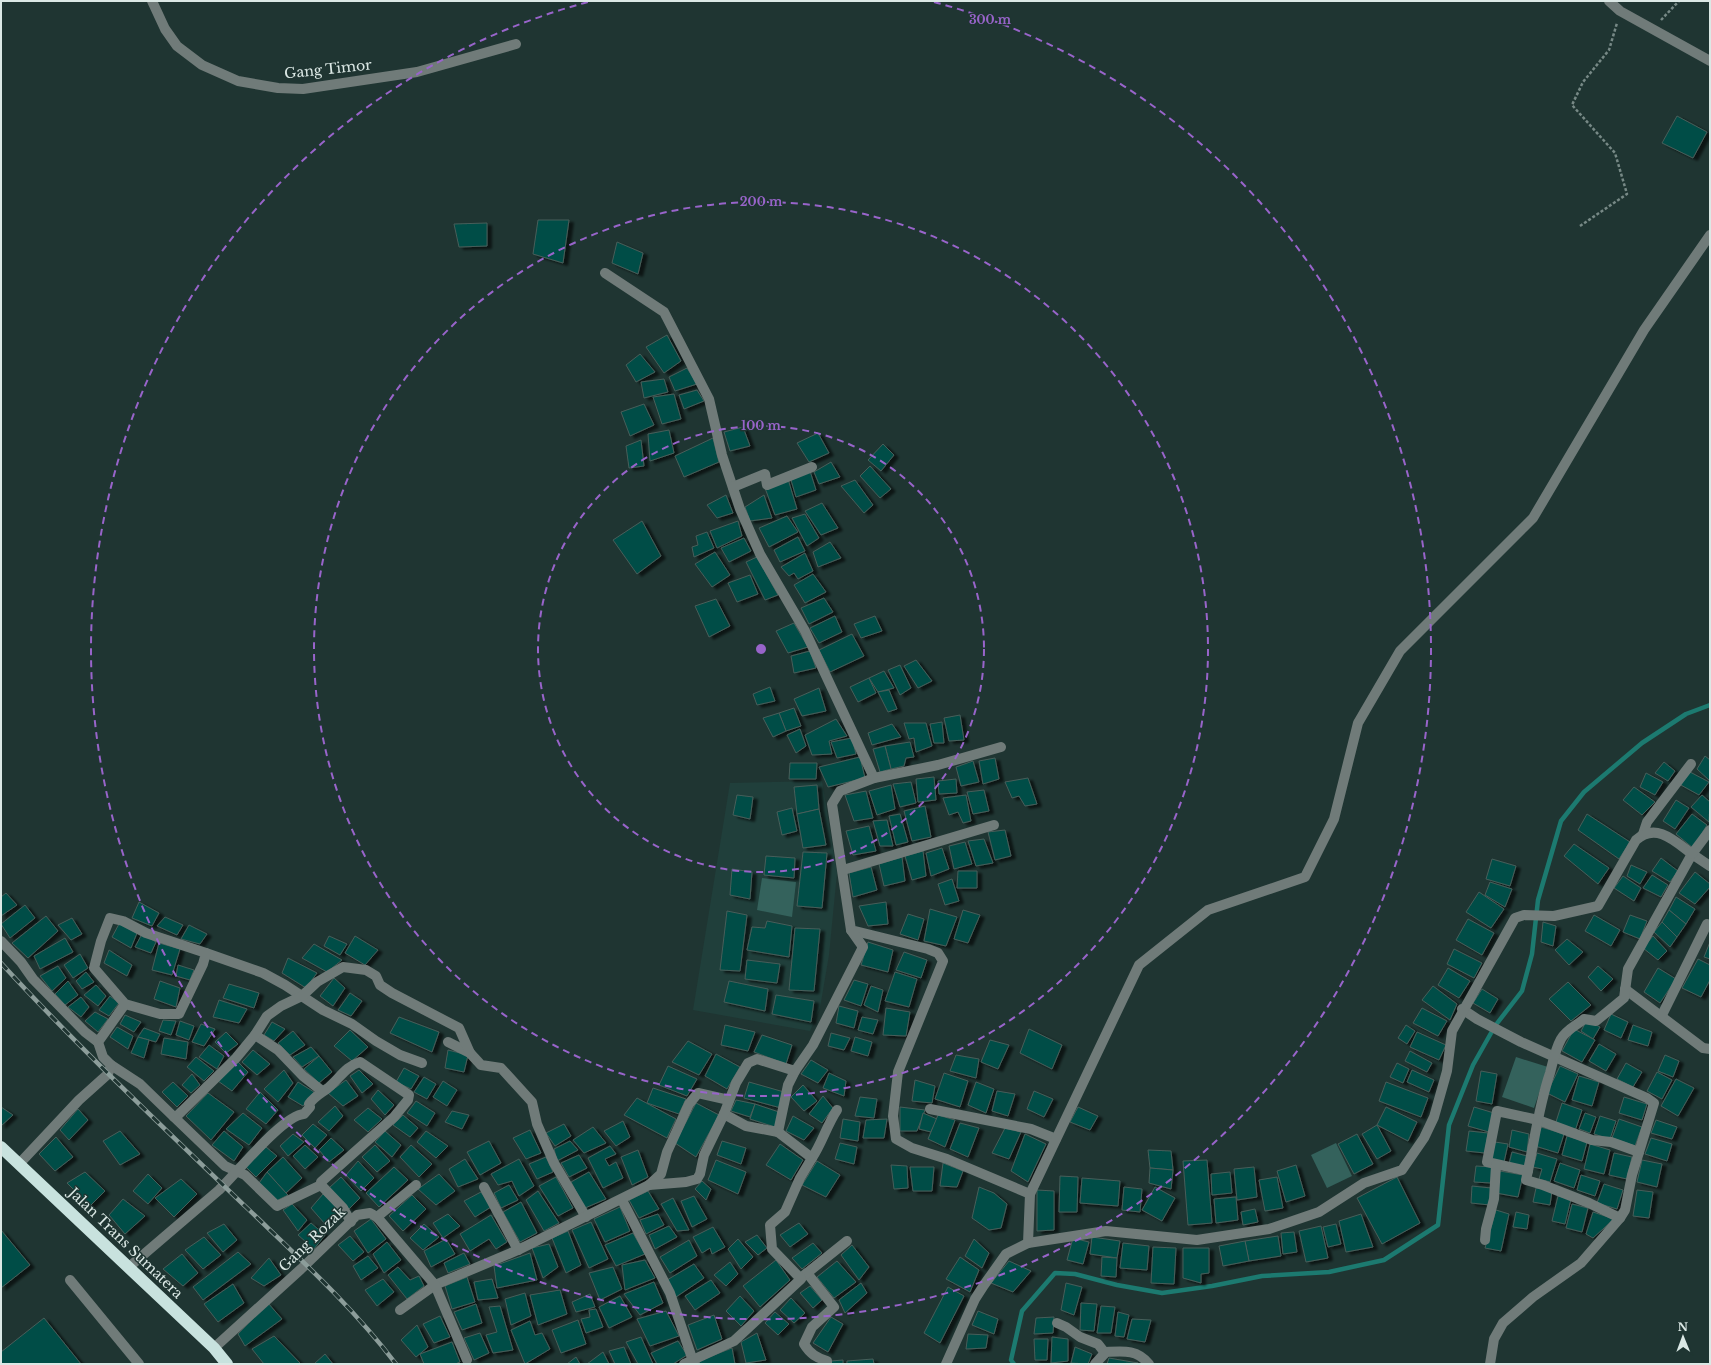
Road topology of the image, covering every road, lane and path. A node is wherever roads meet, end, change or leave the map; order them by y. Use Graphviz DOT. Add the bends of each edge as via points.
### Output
graph roads {
  1 [pos="152,1"];
  2 [pos="1610,1"];
  3 [pos="1679,1"];
  4 [pos="1620,11"];
  5 [pos="1652,29"];
  6 [pos="516,44"];
  7 [pos="1710,61"];
  8 [pos="1580,226"];
  9 [pos="1710,235"];
  10 [pos="605,273"];
  11 [pos="812,467"];
  12 [pos="733,487"];
  13 [pos="1001,747"];
  14 [pos="1691,764"];
  15 [pos="874,778"];
  16 [pos="994,825"];
  17 [pos="1710,830"];
  18 [pos="1643,834"];
  19 [pos="1692,854"];
  20 [pos="1710,866"];
  21 [pos="843,870"];
  22 [pos="1707,924"];
  23 [pos="851,930"];
  24 [pos="1,941"];
  25 [pos="206,954"];
  26 [pos="1625,989"];
  27 [pos="302,996"];
  28 [pos="125,1004"];
  29 [pos="1462,1009"];
  30 [pos="1662,1015"];
  31 [pos="255,1035"];
  32 [pos="98,1042"];
  33 [pos="448,1042"];
  34 [pos="1710,1049"];
  35 [pos="470,1053"];
  36 [pos="1554,1056"];
  37 [pos="422,1063"];
  38 [pos="111,1065"];
  39 [pos="796,1071"];
  40 [pos="322,1091"];
  41 [pos="729,1100"];
  42 [pos="930,1109"];
  43 [pos="837,1110"];
  44 [pos="724,1114"];
  45 [pos="174,1117"];
  46 [pos="1538,1120"];
  47 [pos="778,1132"];
  48 [pos="1056,1139"];
  49 [pos="1,1146"];
  50 [pos="1639,1152"];
  51 [pos="812,1158"];
  52 [pos="20,1163"];
  53 [pos="1496,1165"];
  54 [pos="1528,1170"];
  55 [pos="237,1171"];
  56 [pos="321,1185"];
  57 [pos="416,1185"];
  58 [pos="649,1185"];
  59 [pos="484,1187"];
  60 [pos="1030,1194"];
  61 [pos="622,1200"];
  62 [pos="378,1217"];
  63 [pos="586,1217"];
  64 [pos="1620,1218"];
  65 [pos="351,1222"];
  66 [pos="1485,1240"];
  67 [pos="847,1241"];
  68 [pos="1028,1243"];
  69 [pos="518,1250"];
  70 [pos="129,1267"];
  71 [pos="804,1276"];
  72 [pos="70,1280"];
  73 [pos="435,1285"];
  74 [pos="400,1310"];
  75 [pos="1057,1323"];
  76 [pos="214,1348"];
  77 [pos="1105,1353"];
  78 [pos="467,1360"];
  79 [pos="690,1362"];
  80 [pos="139,1364"];
  81 [pos="227,1364"];
  82 [pos="827,1364"];
  83 [pos="946,1364"];
  84 [pos="1095,1364"];
  85 [pos="1149,1364"];
  86 [pos="1490,1364"];
  1 -- 6 [label="street, Gang Timor" via="165,29 177,46 202,65 238,81 278,88 303,89 417,72"];
  2 -- 4 [label="street"];
  3 -- 5 [label="path"];
  4 -- 5 [label="street"];
  4 -- 8 [label="path" via="1609,50 1583,82 1572,105 1615,153 1627,194"];
  5 -- 7 [label="street"];
  9 -- 48 [label="street" via="1644,330 1533,518 1400,651 1358,723 1334,819 1306,876 1208,910 1139,965"];
  10 -- 12 [label="street" via="664,312 709,399 722,455"];
  11 -- 12 [label="street" via="767,485 765,474"];
  12 -- 15 [label="street" via="760,554 805,631"];
  13 -- 15 [label="street" via="938,765"];
  14 -- 18 [label="street" via="1647,822"];
  15 -- 21 [label="street" via="840,790 832,804"];
  16 -- 21 [label="street"];
  17 -- 19 [label="street"];
  18 -- 19 [label="street" via="1660,833"];
  18 -- 29 [label="street" via="1636,840 1598,906 1554,916 1524,915 1515,918"];
  19 -- 20 [label="street"];
  19 -- 26 [label="street" via="1628,969"];
  21 -- 23 [label="street"];
  22 -- 30 [label="street"];
  23 -- 39 [label="street" via="863,948 813,1045"];
  23 -- 60 [label="street" via="928,949 938,953 942,958 898,1072 893,1110 896,1139 912,1148 946,1159"];
  24 -- 32 [label="street" via="21,962 33,980"];
  25 -- 27 [label="street" via="263,973"];
  25 -- 28 [label="street" via="204,964 179,1014 160,1014"];
  25 -- 28 [label="street" via="110,918 94,968"];
  26 -- 30 [label="street"];
  26 -- 36 [label="street" via="1624,998 1596,1021 1584,1019 1568,1029"];
  27 -- 31 [label="street" via="267,1016"];
  27 -- 35 [label="street" via="317,982 343,967 366,970 376,976 380,985 392,993 459,1028"];
  27 -- 37 [label="street" via="400,1055"];
  28 -- 32 [label="street"];
  29 -- 36 [label="street" via="1522,1042"];
  29 -- 68 [label="street" via="1452,1031 1447,1071 1434,1117 1424,1138 1402,1170 1364,1183 1319,1212 1269,1229 1197,1240 1106,1231"];
  30 -- 34 [label="street" via="1703,1048"];
  31 -- 40 [label="street" via="278,1050"];
  31 -- 45 [label="street" via="210,1084"];
  32 -- 38 [label="street" via="103,1057"];
  33 -- 35 [label="street"];
  35 -- 63 [label="street" via="481,1065 501,1068 532,1102 554,1163"];
  36 -- 46 [label="street"];
  36 -- 50 [label="street" via="1654,1103"];
  38 -- 45 [label="street" via="140,1084"];
  38 -- 52 [label="street" via="108,1074 79,1100"];
  39 -- 41 [label="street" via="757,1059 748,1063"];
  39 -- 47 [label="street" via="788,1085"];
  40 -- 55 [label="street" via="315,1095 304,1114 298,1114 289,1120 259,1146"];
  40 -- 56 [label="street" via="354,1064 360,1062 410,1095 394,1118 321,1182"];
  41 -- 44 [label="street"];
  41 -- 58 [label="street" via="698,1093 689,1104 667,1152 661,1174"];
  42 -- 48 [label="street" via="1031,1129"];
  43 -- 51 [label="street"];
  44 -- 47 [label="street" via="746,1126"];
  44 -- 58 [label="street" via="704,1155 697,1179"];
  45 -- 55 [label="street" via="225,1166"];
  46 -- 50 [label="street" via="1592,1140 1611,1142"];
  46 -- 53 [label="street" via="1497,1111 1487,1162"];
  46 -- 54 [label="street"];
  47 -- 51 [label="street"];
  48 -- 60 [label="street"];
  49 -- 52 [label="highway, Jalan Trans Sumatera"];
  50 -- 64 [label="street" via="1625,1210"];
  51 -- 71 [label="street" via="785,1212 770,1224 772,1249 786,1265"];
  52 -- 70 [label="highway, Jalan Trans Sumatera"];
  53 -- 54 [label="street"];
  53 -- 66 [label="street" via="1494,1198"];
  54 -- 64 [label="street" via="1526,1180 1604,1209"];
  55 -- 56 [label="street" via="245,1175 277,1206"];
  55 -- 70 [label="street"];
  56 -- 65 [label="street" via="343,1208"];
  57 -- 62 [label="street"];
  58 -- 61 [label="street"];
  59 -- 69 [label="street"];
  60 -- 68 [label="street"];
  61 -- 63 [label="street"];
  61 -- 79 [label="street" via="670,1293"];
  62 -- 65 [label="street, Gang Rozak" via="370,1213 361,1213"];
  62 -- 73 [label="street"];
  63 -- 69 [label="street"];
  64 -- 86 [label="street" via="1581,1263 1533,1297 1503,1323 1494,1339"];
  65 -- 76 [label="street, Gang Rozak"];
  67 -- 71 [label="street"];
  68 -- 83 [label="street" via="1006,1254 988,1279 975,1299"];
  69 -- 73 [label="street"];
  70 -- 76 [label="highway, Jalan Trans Sumatera"];
  71 -- 79 [label="street" via="734,1341"];
  71 -- 82 [label="street" via="834,1307 812,1327 804,1344 808,1351 827,1361"];
  72 -- 80 [label="street"];
  73 -- 74 [label="street"];
  73 -- 78 [label="street"];
  75 -- 77 [label="street" via="1098,1344"];
  76 -- 81 [label="highway, Jalan Trans Sumatera"];
  77 -- 84 [label="street"];
  77 -- 85 [label="street" via="1125,1351 1142,1356"];
}
